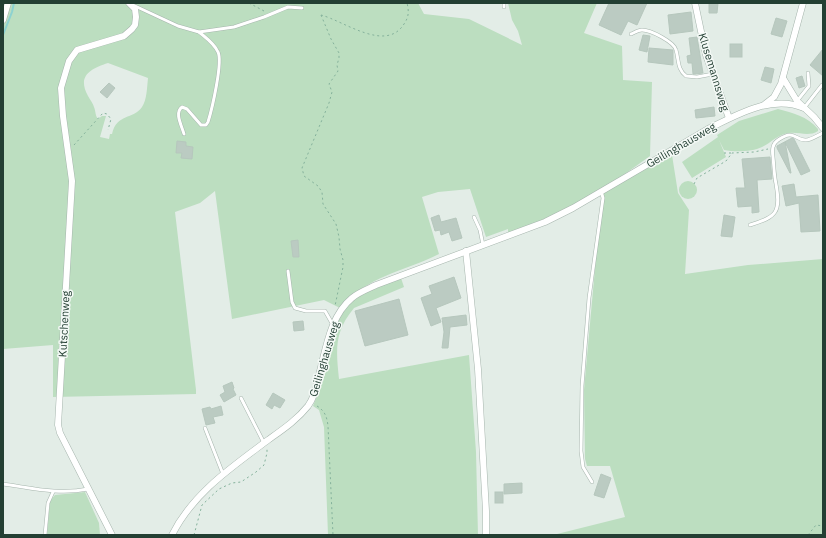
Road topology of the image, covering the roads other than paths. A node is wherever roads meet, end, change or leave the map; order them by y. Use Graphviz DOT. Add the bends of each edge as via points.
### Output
graph roads {
  1 [pos="8,3"];
  2 [pos="130,3"];
  3 [pos="695,3"];
  4 [pos="803,3"];
  5 [pos="302,8"];
  6 [pos="3,20"];
  7 [pos="199,32"];
  8 [pos="631,34"];
  9 [pos="808,73"];
  10 [pos="713,74"];
  11 [pos="783,78"];
  12 [pos="822,85"];
  13 [pos="797,102"];
  14 [pos="764,105"];
  15 [pos="804,108"];
  16 [pos="729,118"];
  17 [pos="823,128"];
  18 [pos="184,134"];
  19 [pos="823,134"];
  20 [pos="601,191"];
  21 [pos="474,217"];
  22 [pos="750,225"];
  23 [pos="483,245"];
  24 [pos="466,251"];
  25 [pos="288,271"];
  26 [pos="335,322"];
  27 [pos="240,398"];
  28 [pos="205,428"];
  29 [pos="264,443"];
  30 [pos="223,474"];
  31 [pos="592,482"];
  32 [pos="3,484"];
  33 [pos="88,489"];
  34 [pos="53,492"];
  35 [pos="45,535"];
  36 [pos="112,535"];
  37 [pos="172,535"];
  38 [pos="486,535"];
  1 -- 6 [label="street"];
  2 -- 7 [label="lane" via="166,21"];
  2 -- 33 [label="street, Kutschenweg" via="136,17 135,25 129,33 80,48 75,52 70,58 61,93 72,181 58,425"];
  3 -- 10 [label="street, Klusemannsweg" via="706,55"];
  4 -- 11 [label="street"];
  5 -- 7 [label="lane" via="288,7 234,26"];
  7 -- 18 [label="lane" via="215,46 220,61 207,124 200,124 182,107 178,113"];
  8 -- 10 [label="lane" via="643,30 673,45 679,68 686,76"];
  9 -- 13 [label="lane" via="809,86"];
  10 -- 16 [label="street, Klusemannsweg"];
  11 -- 13 [label="street"];
  11 -- 14 [label="street, Geilinghausweg" via="774,97"];
  12 -- 15 [label="lane"];
  13 -- 15 [label="street"];
  14 -- 15 [label="street, Geilinghausweg" via="792,104"];
  14 -- 16 [label="street, Geilinghausweg"];
  15 -- 17 [label="street"];
  16 -- 20 [label="street, Geilinghausweg"];
  19 -- 22 [label="lane" via="806,140 790,135 774,143 772,148 778,207 774,214 764,221"];
  20 -- 23 [label="street, Geilinghausweg" via="545,222"];
  20 -- 31 [label="lane" via="603,198 589,298 582,386 581,451 583,467"];
  21 -- 23 [label="lane"];
  23 -- 24 [label="street, Geilinghausweg"];
  24 -- 26 [label="street, Geilinghausweg" via="363,291 349,301"];
  24 -- 38 [label="street" via="478,369"];
  25 -- 26 [label="lane" via="295,308 325,311"];
  26 -- 29 [label="street, Geilinghausweg" via="311,401 300,415"];
  27 -- 29 [label="lane"];
  28 -- 30 [label="lane"];
  29 -- 30 [label="street, Geilinghausweg"];
  30 -- 37 [label="street, Geilinghausweg" via="192,505"];
  32 -- 34 [label="lane"];
  33 -- 34 [label="lane"];
  33 -- 36 [label="street, Kutschenweg"];
  34 -- 35 [label="lane" via="48,503"];
}
